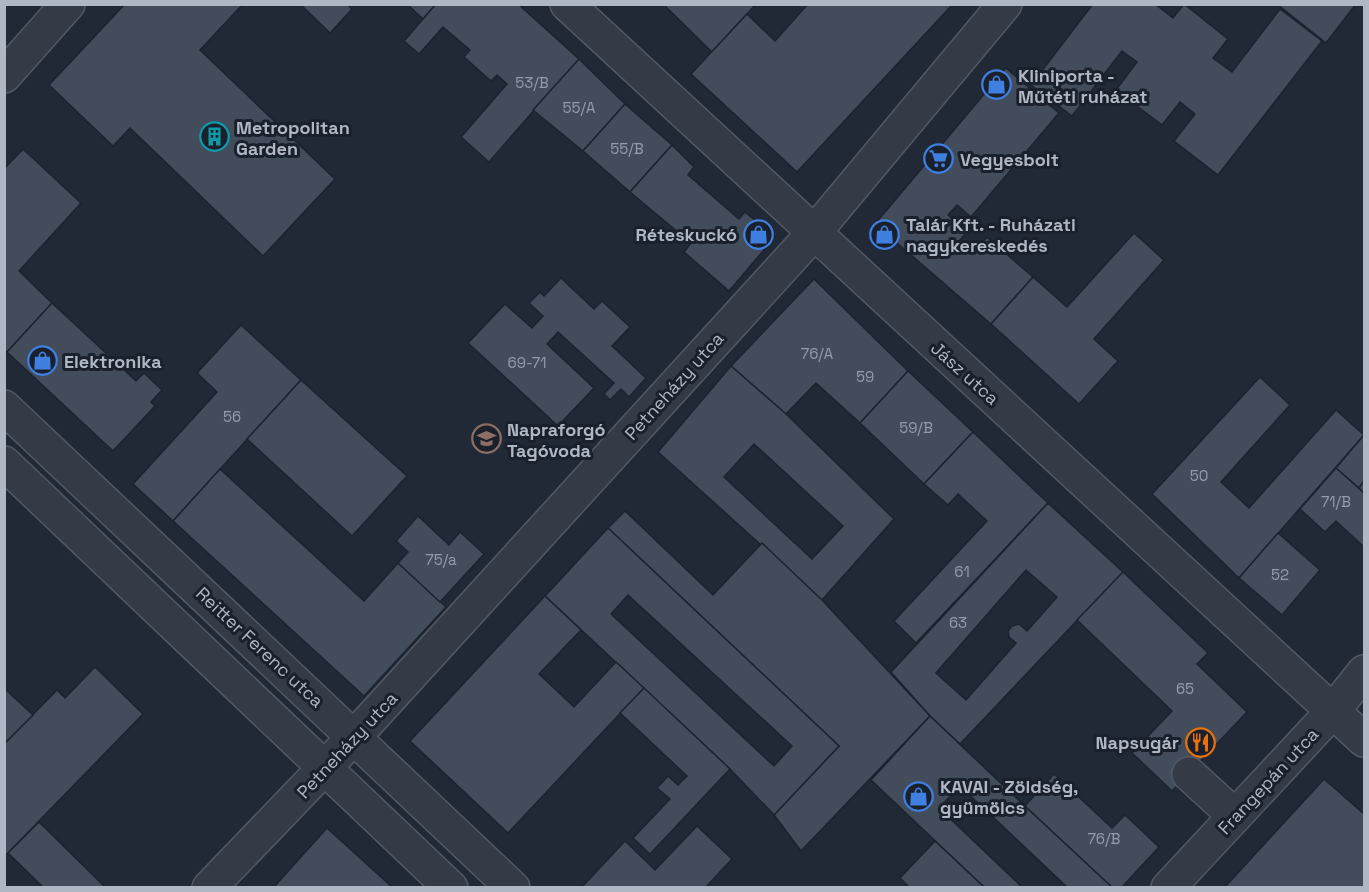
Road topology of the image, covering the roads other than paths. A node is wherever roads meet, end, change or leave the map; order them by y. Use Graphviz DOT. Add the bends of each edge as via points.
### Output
graph roads {
  1 [pos="68,4"];
  2 [pos="567,4"];
  3 [pos="1005,4"];
  4 [pos="4,76"];
  5 [pos="813,234"];
  6 [pos="4,407"];
  7 [pos="4,463"];
  8 [pos="1365,672"];
  9 [pos="1333,711"];
  10 [pos="355,736"];
  11 [pos="1365,740"];
  12 [pos="326,768"];
  13 [pos="1189,774"];
  14 [pos="1235,816"];
  15 [pos="209,888"];
  16 [pos="451,888"];
  17 [pos="513,888"];
  18 [pos="1168,888"];
  1 -- 4 [label="street"];
  2 -- 5 [label="street, Jász utca"];
  3 -- 5 [label="street, Petneházy utca"];
  5 -- 9 [label="street, Jász utca"];
  5 -- 10 [label="street, Petneházy utca"];
  6 -- 10 [label="street, Reitter Ferenc utca"];
  7 -- 12 [label="street"];
  8 -- 9 [label="street, Frangepán utca"];
  9 -- 11 [label="street, Jász utca"];
  9 -- 14 [label="street, Frangepán utca"];
  10 -- 12 [label="street, Petneházy utca"];
  10 -- 17 [label="street, Reitter Ferenc utca"];
  12 -- 15 [label="street, Petneházy utca"];
  12 -- 16 [label="street"];
  13 -- 14 [label="street"];
  14 -- 18 [label="street, Frangepán utca"];
}
